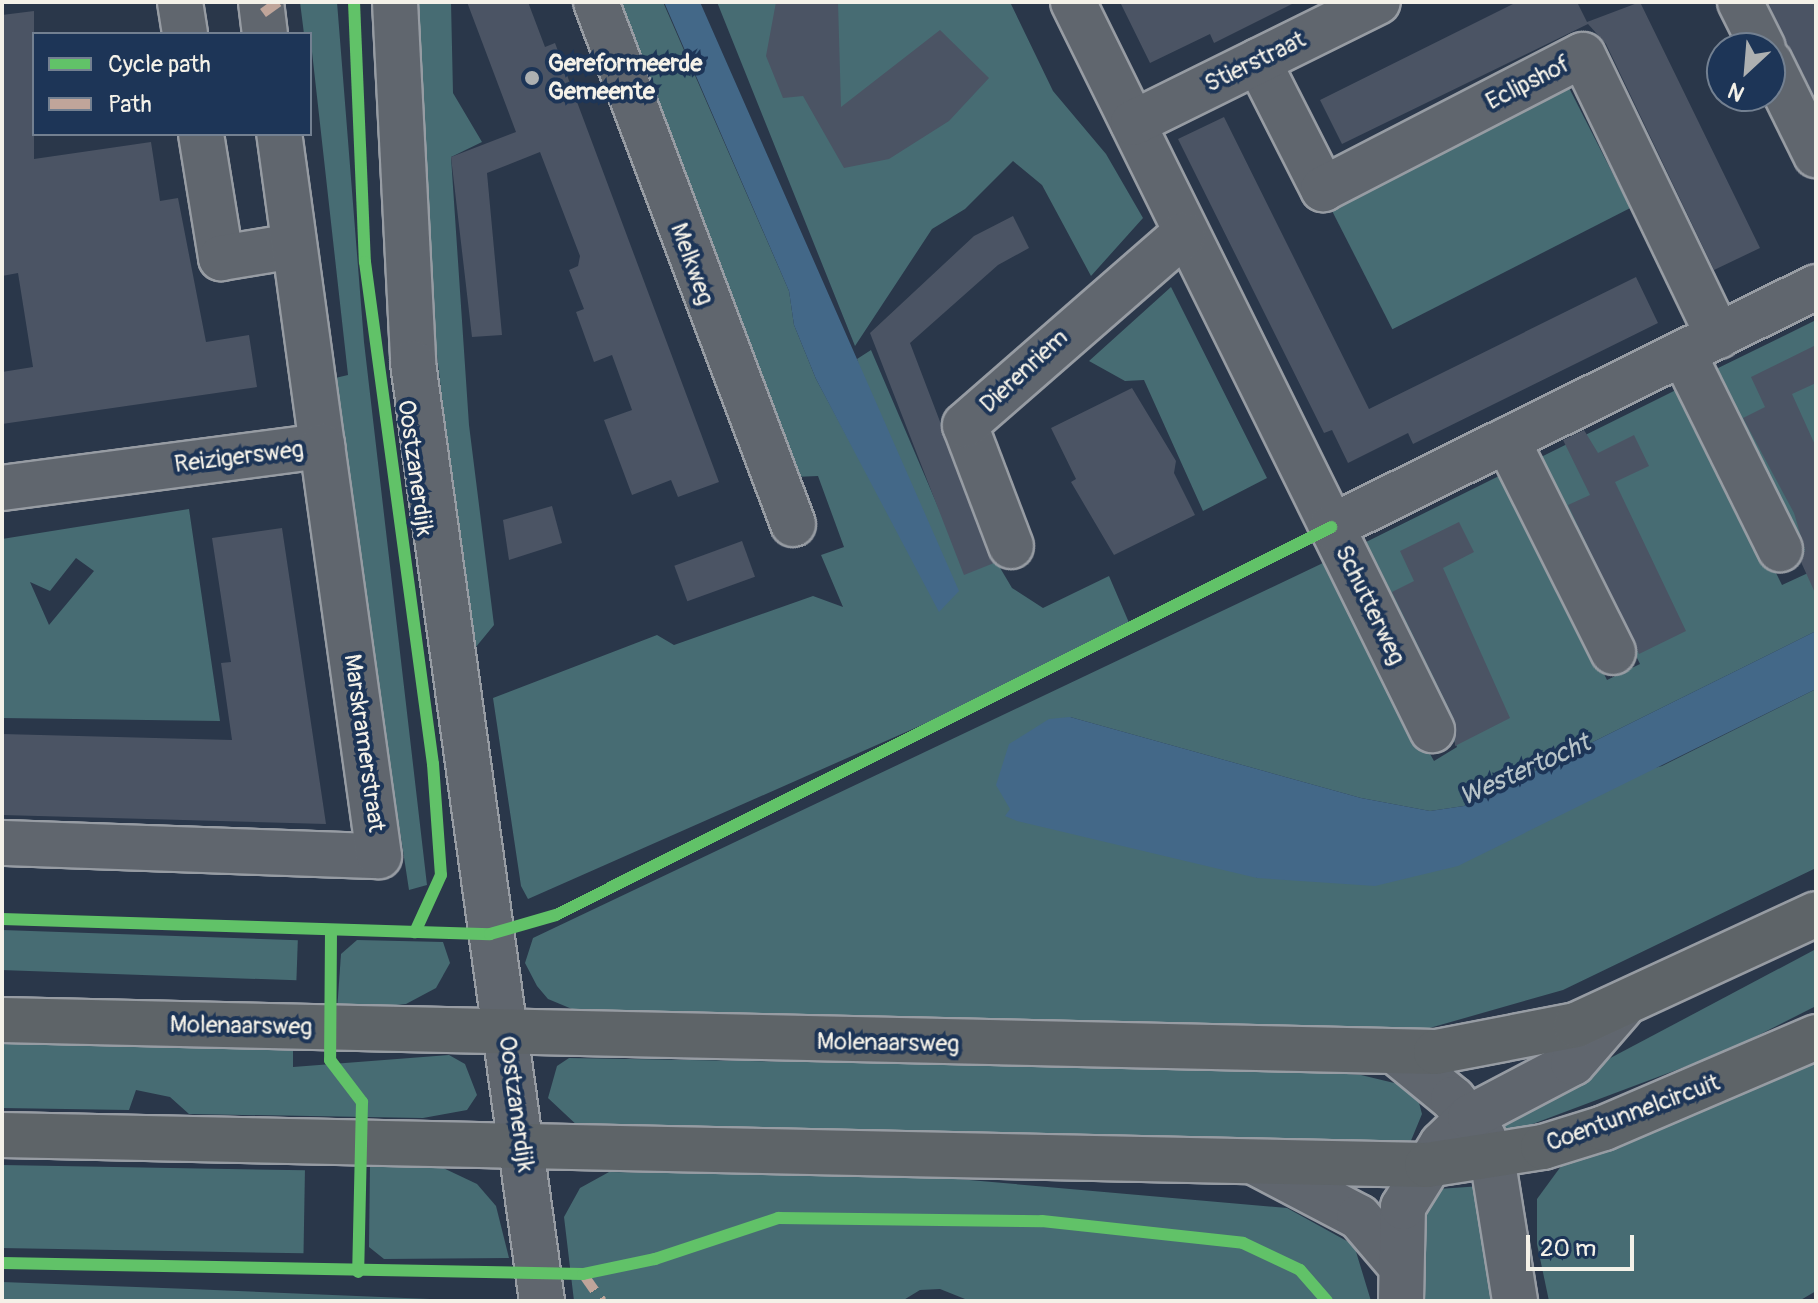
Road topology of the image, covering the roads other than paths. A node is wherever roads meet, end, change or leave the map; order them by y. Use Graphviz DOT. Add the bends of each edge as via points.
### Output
graph roads {
  1 [pos="180,2"];
  2 [pos="261,2"];
  3 [pos="395,2"];
  4 [pos="596,2"];
  5 [pos="1073,2"];
  6 [pos="1378,2"];
  7 [pos="1740,2"];
  8 [pos="185,32"];
  9 [pos="265,32"];
  10 [pos="1755,32"];
  11 [pos="1258,61"];
  12 [pos="1786,94"];
  13 [pos="1133,123"];
  14 [pos="201,136"];
  15 [pos="279,136"];
  16 [pos="1816,155"];
  17 [pos="1183,235"];
  18 [pos="294,246"];
  19 [pos="1816,287"];
  20 [pos="1701,344"];
  21 [pos="1507,440"];
  22 [pos="322,446"];
  23 [pos="2,488"];
  24 [pos="793,524"];
  25 [pos="1331,527"];
  26 [pos="1011,546"];
  27 [pos="1780,549"];
  28 [pos="1613,652"];
  29 [pos="1432,730"];
  30 [pos="2,843"];
  31 [pos="1816,914"];
  32 [pos="1620,1009"];
  33 [pos="2,1020"];
  34 [pos="507,1035"];
  35 [pos="1816,1037"];
  36 [pos="1397,1053"];
  37 [pos="1470,1117"];
  38 [pos="2,1135"];
  39 [pos="522,1145"];
  40 [pos="1492,1157"];
  41 [pos="1258,1164"];
  42 [pos="1427,1165"];
  43 [pos="1401,1283"];
  44 [pos="542,1301"];
  45 [pos="1515,1301"];
  1 -- 8 [label="street"];
  2 -- 9 [label="street"];
  3 -- 34 [label="street, Oostzanerdijk" via="413,363"];
  4 -- 24 [label="street, Melkweg"];
  5 -- 13 [label="street"];
  6 -- 11 [label="street, Stierstraat"];
  7 -- 10 [label="street"];
  11 -- 13 [label="street, Stierstraat"];
  11 -- 20 [label="street, Eclipshof" via="1323,189 1583,55"];
  12 -- 16 [label="street"];
  13 -- 17 [label="street"];
  14 -- 18 [label="street" via="221,258"];
  15 -- 18 [label="street, Reizigersweg"];
  17 -- 25 [label="street"];
  17 -- 26 [label="street, Dierenriem" via="965,425"];
  18 -- 22 [label="street, Reizigersweg"];
  19 -- 20 [label="street, Schutterweg"];
  20 -- 21 [label="street, Schutterweg"];
  20 -- 27 [label="street"];
  21 -- 25 [label="street, Schutterweg"];
  21 -- 28 [label="street"];
  22 -- 23 [label="street, Reizigersweg"];
  22 -- 30 [label="street, Marskramerstraat" via="379,856"];
  25 -- 29 [label="street, Schutterweg"];
  31 -- 32 [label="main road"];
  32 -- 36 [label="main road" via="1530,1037"];
  32 -- 37 [label="street" via="1573,1063"];
  33 -- 34 [label="main road, Molenaarsweg"];
  34 -- 36 [label="main road, Molenaarsweg"];
  34 -- 39 [label="street, Oostzanerdijk"];
  35 -- 40 [label="main road, Coentunnelcircuit" via="1604,1128"];
  36 -- 37 [label="street"];
  37 -- 40 [label="street"];
  37 -- 42 [label="street"];
  38 -- 39 [label="main road"];
  39 -- 41 [label="main road"];
  39 -- 44 [label="street, Oostzanerdijk"];
  40 -- 42 [label="main road"];
  40 -- 45 [label="street"];
  41 -- 42 [label="main road"];
  41 -- 43 [label="street" via="1359,1217"];
  42 -- 43 [label="street" via="1403,1207"];
}
